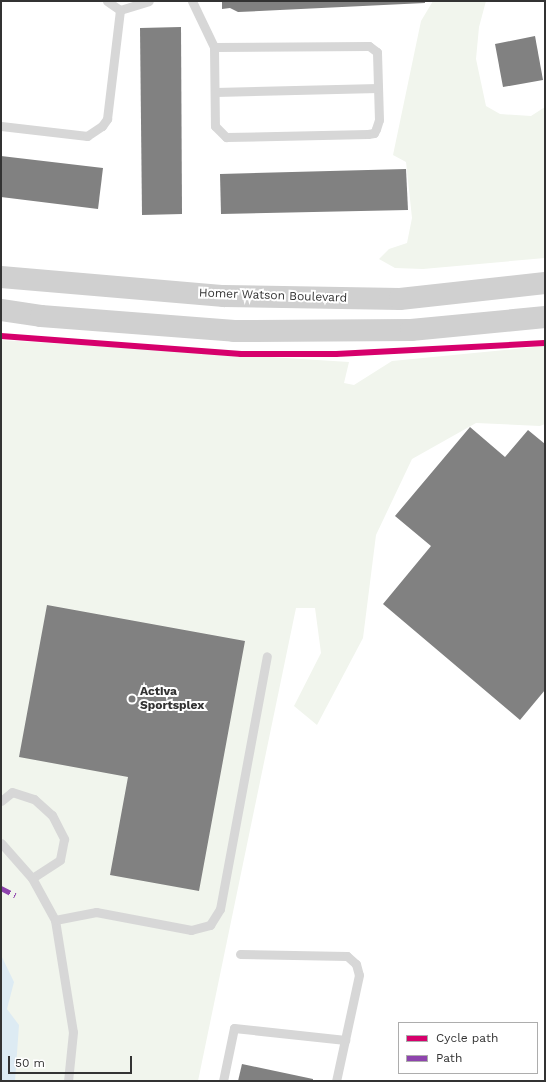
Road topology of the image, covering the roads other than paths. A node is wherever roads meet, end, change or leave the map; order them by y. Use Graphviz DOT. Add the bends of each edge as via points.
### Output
graph roads {
  1 [pos="107,1"];
  2 [pos="148,1"];
  3 [pos="192,1"];
  4 [pos="120,10"];
  5 [pos="214,47"];
  6 [pos="378,88"];
  7 [pos="215,92"];
  8 [pos="1,126"];
  9 [pos="1,277"];
  10 [pos="545,283"];
  11 [pos="1,310"];
  12 [pos="545,317"];
  13 [pos="267,656"];
  14 [pos="1,801"];
  15 [pos="1,843"];
  16 [pos="32,878"];
  17 [pos="55,920"];
  18 [pos="240,954"];
  19 [pos="345,1040"];
  20 [pos="68,1081"];
  21 [pos="224,1081"];
  22 [pos="336,1081"];
  1 -- 4 [label="lane"];
  2 -- 4 [label="lane"];
  3 -- 5 [label="lane"];
  4 -- 8 [label="lane" via="107,119 102,126 87,136"];
  5 -- 6 [label="lane" via="369,46 378,52"];
  5 -- 7 [label="lane"];
  6 -- 7 [label="lane"];
  6 -- 7 [label="lane" via="379,120 374,133 246,138 226,137 219,132 215,126"];
  9 -- 10 [label="main road, Homer Watson Boulevard" via="224,296 400,299"];
  11 -- 12 [label="main road" via="41,316 234,331 411,330"];
  13 -- 17 [label="lane" via="220,909 210,925 191,930 96,912"];
  14 -- 16 [label="lane" via="12,792 34,798 52,815 64,839 60,860"];
  15 -- 16 [label="lane"];
  16 -- 17 [label="lane"];
  17 -- 20 [label="lane" via="74,1032"];
  18 -- 19 [label="lane" via="347,956 356,964 359,975"];
  19 -- 21 [label="lane" via="234,1028"];
  19 -- 22 [label="lane"];
}
